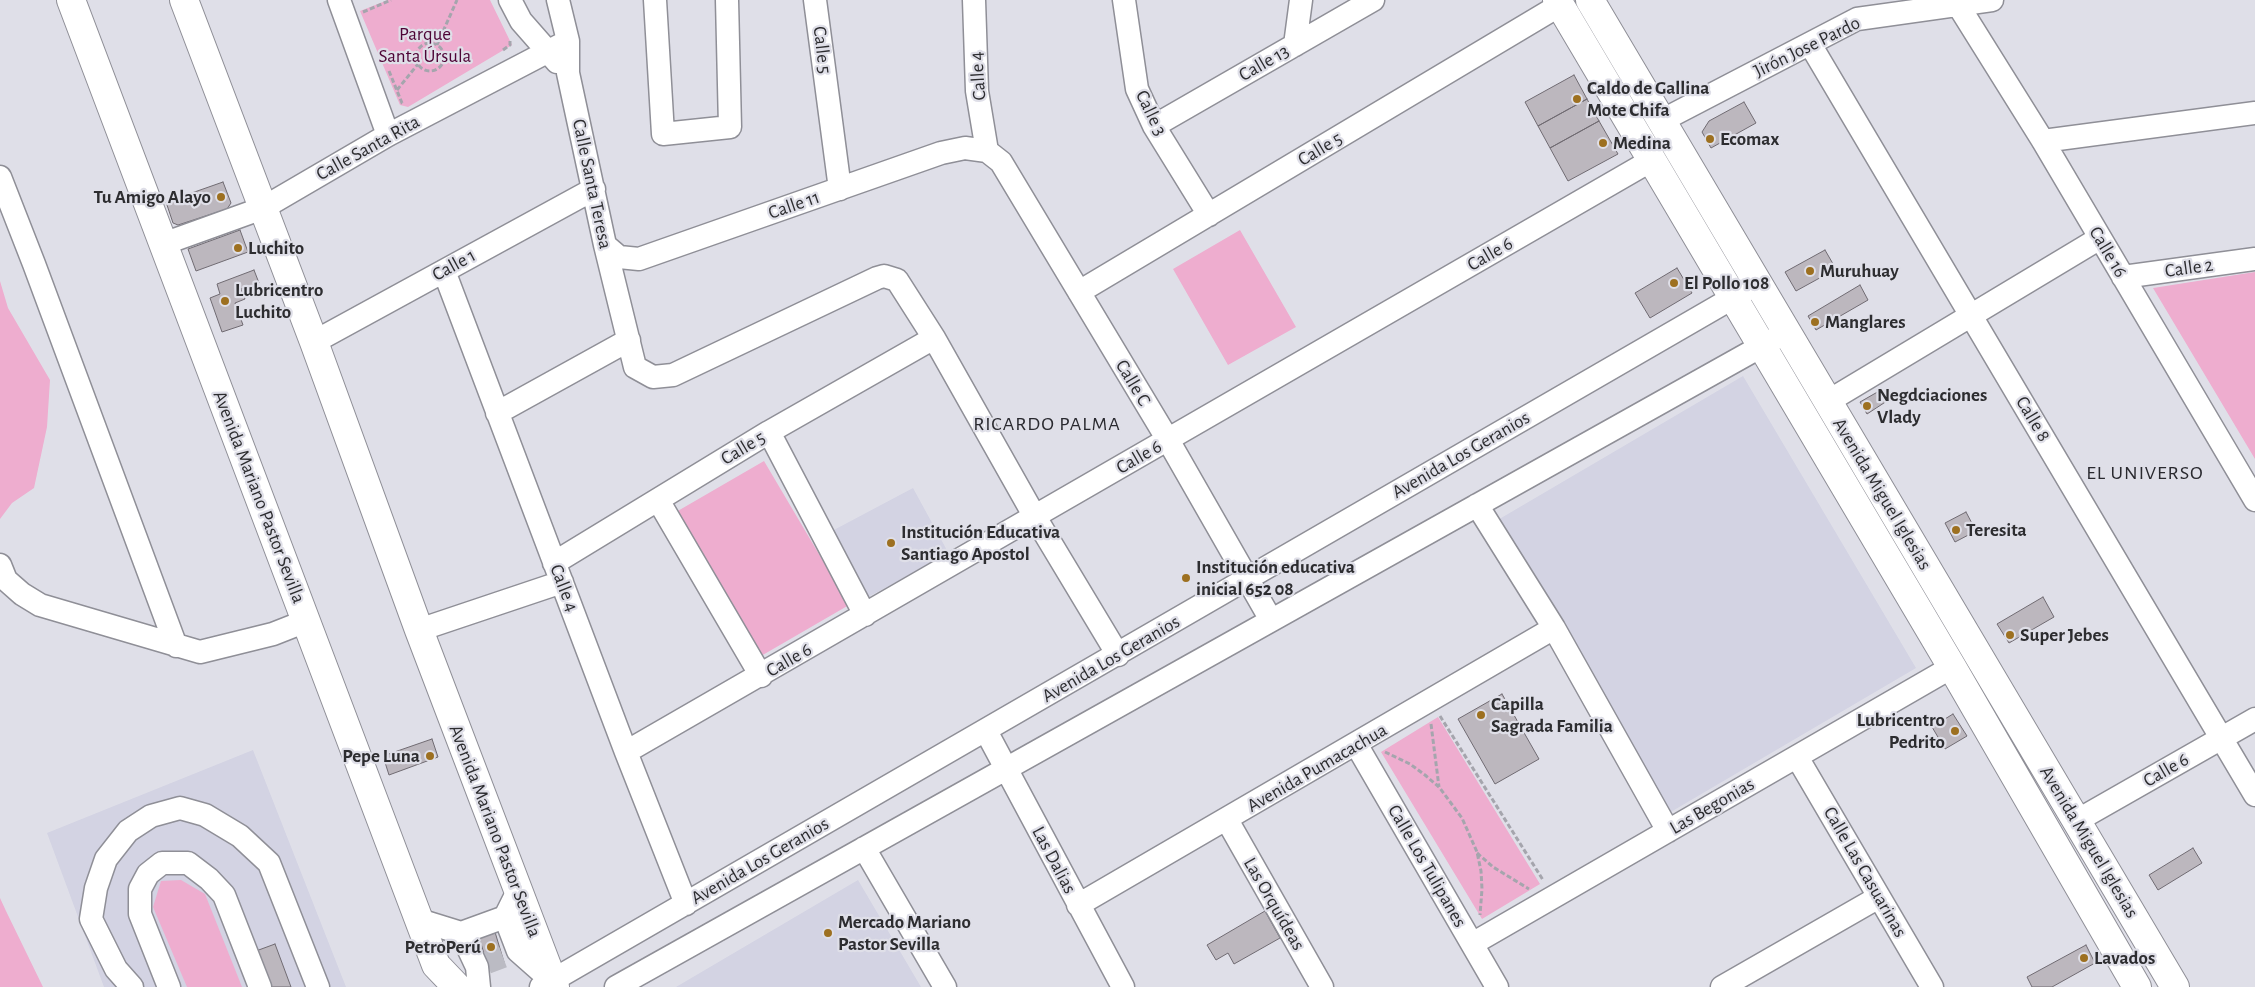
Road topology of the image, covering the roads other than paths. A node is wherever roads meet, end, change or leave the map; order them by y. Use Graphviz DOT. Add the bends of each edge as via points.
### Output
graph roads {
  1 [pos="71,0"];
  2 [pos="184,0"];
  3 [pos="510,0"];
  4 [pos="558,0"];
  5 [pos="655,0"];
  6 [pos="727,0"];
  7 [pos="815,0"];
  8 [pos="974,0"];
  9 [pos="1124,0"];
  10 [pos="1301,0"];
  11 [pos="1373,0"];
  12 [pos="1590,0"];
  13 [pos="1992,0"];
  14 [pos="1558,3"];
  15 [pos="1958,5"];
  16 [pos="343,9"];
  17 [pos="568,41"];
  18 [pos="1810,44"];
  19 [pos="1295,45"];
  20 [pos="548,52"];
  21 [pos="568,73"];
  22 [pos="2255,113"];
  23 [pos="1661,121"];
  24 [pos="1154,126"];
  25 [pos="388,135"];
  26 [pos="2044,142"];
  27 [pos="988,151"];
  28 [pos="1652,160"];
  29 [pos="0,177"];
  30 [pos="840,188"];
  31 [pos="594,189"];
  32 [pos="263,208"];
  33 [pos="1208,215"];
  34 [pos="2100,238"];
  35 [pos="163,244"];
  36 [pos="605,245"];
  37 [pos="2255,259"];
  38 [pos="444,270"];
  39 [pos="2123,276"];
  40 [pos="1757,284"];
  41 [pos="1079,292"];
  42 [pos="1733,298"];
  43 [pos="1972,317"];
  44 [pos="1786,333"];
  45 [pos="934,338"];
  46 [pos="629,340"];
  47 [pos="314,342"];
  48 [pos="1762,346"];
  49 [pos="1827,402"];
  50 [pos="498,413"];
  51 [pos="769,432"];
  52 [pos="1168,440"];
  53 [pos="658,500"];
  54 [pos="2255,500"];
  55 [pos="1477,505"];
  56 [pos="1035,517"];
  57 [pos="0,565"];
  58 [pos="558,572"];
  59 [pos="1247,579"];
  60 [pos="865,615"];
  61 [pos="1271,620"];
  62 [pos="306,621"];
  63 [pos="1554,628"];
  64 [pos="419,630"];
  65 [pos="176,646"];
  66 [pos="1118,655"];
  67 [pos="1952,667"];
  68 [pos="761,676"];
  69 [pos="2255,719"];
  70 [pos="986,731"];
  71 [pos="2222,738"];
  72 [pos="1356,744"];
  73 [pos="626,752"];
  74 [pos="1797,756"];
  75 [pos="1005,769"];
  76 [pos="2255,795"];
  77 [pos="1227,820"];
  78 [pos="2078,820"];
  79 [pos="1668,831"];
  80 [pos="864,848"];
  81 [pos="518,891"];
  82 [pos="1879,897"];
  83 [pos="686,904"];
  84 [pos="1078,905"];
  85 [pos="505,917"];
  86 [pos="419,920"];
  87 [pos="462,933"];
  88 [pos="1472,944"];
  89 [pos="594,957"];
  90 [pos="493,965"];
  91 [pos="438,976"];
  92 [pos="1754,979"];
  93 [pos="549,985"];
  94 [pos="132,987"];
  95 [pos="169,987"];
  96 [pos="260,987"];
  97 [pos="318,987"];
  98 [pos="457,987"];
  99 [pos="615,987"];
  100 [pos="944,987"];
  101 [pos="1123,987"];
  102 [pos="1322,987"];
  103 [pos="1497,987"];
  104 [pos="1722,987"];
  105 [pos="1932,987"];
  106 [pos="2137,987"];
  107 [pos="2175,987"];
  1 -- 35 [label="main road, Avenida Mariano Pastor Sevilla"];
  2 -- 32 [label="main road, Avenida Mariano Pastor Sevilla"];
  3 -- 20 [label="street" via="521,21"];
  4 -- 17 [label="street, Calle Santa Teresa"];
  5 -- 6 [label="street" via="663,134 730,128"];
  7 -- 30 [label="street, Calle 5"];
  8 -- 27 [label="street, Calle 4" via="977,91"];
  9 -- 24 [label="street, Calle 3" via="1137,89"];
  10 -- 19 [label="street"];
  11 -- 19 [label="street, Calle 13"];
  12 -- 23 [label="main road, Avenida Miguel Iglesias"];
  13 -- 15 [label="street, Jirón Jose Pardo"];
  14 -- 28 [label="main road, Avenida Miguel Iglesias"];
  14 -- 33 [label="street, Calle 5"];
  15 -- 18 [label="street, Jirón Jose Pardo" via="1857,19"];
  15 -- 26 [label="street, Calle 16"];
  16 -- 25 [label="street"];
  17 -- 20 [label="street, Calle Santa Rita"];
  17 -- 21 [label="street, Calle Santa Teresa"];
  18 -- 23 [label="street, Jirón Jose Pardo"];
  18 -- 43 [label="street, Calle 8"];
  19 -- 24 [label="street, Calle 13"];
  20 -- 21 [label="street"];
  20 -- 25 [label="street, Calle Santa Rita"];
  21 -- 31 [label="street, Calle Santa Teresa"];
  22 -- 26 [label="street"];
  23 -- 40 [label="main road, Avenida Miguel Iglesias"];
  24 -- 33 [label="street, Calle 3"];
  25 -- 32 [label="street, Calle Santa Rita"];
  26 -- 34 [label="street, Calle 16"];
  27 -- 30 [label="street, Calle 11" via="965,148 942,153"];
  27 -- 41 [label="street, Calle C" via="1001,162"];
  28 -- 42 [label="main road, Avenida Miguel Iglesias"];
  28 -- 52 [label="street, Calle 6"];
  29 -- 65 [label="street"];
  30 -- 36 [label="street, Calle 11" via="639,259 619,258"];
  31 -- 36 [label="street, Calle Santa Teresa"];
  31 -- 38 [label="street, Calle 1"];
  32 -- 35 [label="street, Calle Santa Rita"];
  32 -- 47 [label="main road, Avenida Mariano Pastor Sevilla"];
  33 -- 41 [label="street, Calle 5"];
  34 -- 39 [label="street, Calle 16"];
  34 -- 43 [label="street"];
  35 -- 62 [label="main road, Avenida Mariano Pastor Sevilla"];
  36 -- 46 [label="street, Calle Santa Teresa"];
  37 -- 39 [label="street, Calle 2"];
  38 -- 47 [label="street, Calle 1"];
  38 -- 50 [label="street, Calle 4"];
  39 -- 54 [label="street, Calle 16"];
  40 -- 42 [label="street, Avenida Los Geranios"];
  40 -- 44 [label="main road, Avenida Miguel Iglesias"];
  41 -- 52 [label="street, Calle C"];
  42 -- 48 [label="main road, Avenida Miguel Iglesias"];
  42 -- 59 [label="street, Avenida Los Geranios"];
  43 -- 49 [label="street"];
  43 -- 71 [label="street, Calle 8"];
  44 -- 48 [label="street, Avenida Los Geranios"];
  44 -- 49 [label="main road, Avenida Miguel Iglesias"];
  45 -- 46 [label="street, Calle Santa Teresa" via="897,280 884,276 673,375 653,377 635,367"];
  45 -- 51 [label="street, Calle 5"];
  45 -- 56 [label="street"];
  46 -- 50 [label="street"];
  47 -- 64 [label="main road, Avenida Mariano Pastor Sevilla"];
  48 -- 55 [label="street, Avenida Los Geranios"];
  48 -- 67 [label="main road, Avenida Miguel Iglesias"];
  49 -- 78 [label="main road, Avenida Miguel Iglesias"];
  50 -- 58 [label="street, Calle 4"];
  51 -- 53 [label="street, Calle 5"];
  51 -- 60 [label="street"];
  52 -- 56 [label="street, Calle 6"];
  52 -- 59 [label="street, Calle C"];
  53 -- 58 [label="street, Calle 5"];
  53 -- 68 [label="street"];
  55 -- 61 [label="street, Avenida Los Geranios"];
  55 -- 63 [label="street"];
  56 -- 60 [label="street, Calle 6"];
  56 -- 66 [label="street"];
  57 -- 65 [label="street" via="6,580 40,605"];
  58 -- 64 [label="street, Calle 5"];
  58 -- 73 [label="street, Calle 4"];
  59 -- 61 [label="street, Calle C"];
  59 -- 66 [label="street, Avenida Los Geranios"];
  60 -- 68 [label="street, Calle 6"];
  61 -- 75 [label="street, Avenida Los Geranios"];
  62 -- 65 [label="street" via="273,634 200,652"];
  62 -- 86 [label="main road, Avenida Mariano Pastor Sevilla"];
  63 -- 72 [label="street, Avenida Pumacachua"];
  63 -- 79 [label="street"];
  64 -- 81 [label="main road, Avenida Mariano Pastor Sevilla"];
  66 -- 70 [label="street, Avenida Los Geranios"];
  67 -- 74 [label="street, Las Begonias"];
  67 -- 106 [label="main road, Avenida Miguel Iglesias"];
  68 -- 73 [label="street, Calle 6"];
  69 -- 71 [label="street, Calle 6"];
  70 -- 75 [label="street, Las Dalias"];
  70 -- 83 [label="street, Avenida Los Geranios"];
  71 -- 76 [label="street, Calle 8"];
  71 -- 78 [label="street, Calle 6"];
  72 -- 77 [label="street, Avenida Pumacachua"];
  72 -- 88 [label="street, Calle Los Tulipanes"];
  73 -- 83 [label="street, Calle 4"];
  74 -- 79 [label="street, Las Begonias"];
  74 -- 82 [label="street, Calle Las Casuarinas"];
  75 -- 80 [label="street, Avenida Los Geranios"];
  75 -- 84 [label="street, Las Dalias"];
  77 -- 84 [label="street, Avenida Pumacachua"];
  77 -- 102 [label="street, Las Orquídeas"];
  78 -- 107 [label="main road, Avenida Miguel Iglesias"];
  79 -- 88 [label="street, Las Begonias"];
  80 -- 99 [label="street, Avenida Los Geranios"];
  80 -- 100 [label="street"];
  81 -- 85 [label="street"];
  81 -- 93 [label="main road, Avenida Mariano Pastor Sevilla"];
  82 -- 92 [label="street"];
  82 -- 105 [label="street, Calle Las Casuarinas"];
  83 -- 89 [label="street, Avenida Los Geranios"];
  84 -- 101 [label="street, Las Dalias"];
  85 -- 87 [label="street"];
  85 -- 90 [label="street"];
  86 -- 87 [label="street"];
  86 -- 91 [label="main road, Avenida Mariano Pastor Sevilla"];
  87 -- 90 [label="street"];
  88 -- 103 [label="street, Calle Los Tulipanes"];
  89 -- 93 [label="street, Avenida Los Geranios"];
  89 -- 99 [label="street"];
  90 -- 93 [label="street"];
  91 -- 98 [label="main road, Avenida Mariano Pastor Sevilla"];
  92 -- 104 [label="street"];
  94 -- 97 [label="street" via="116,969 91,919 96,888 106,859 128,831 151,816 180,808 205,815 240,836 268,863"];
  95 -- 96 [label="street" via="140,914 140,889 148,874 162,863 188,863 210,879 224,895"];
}
